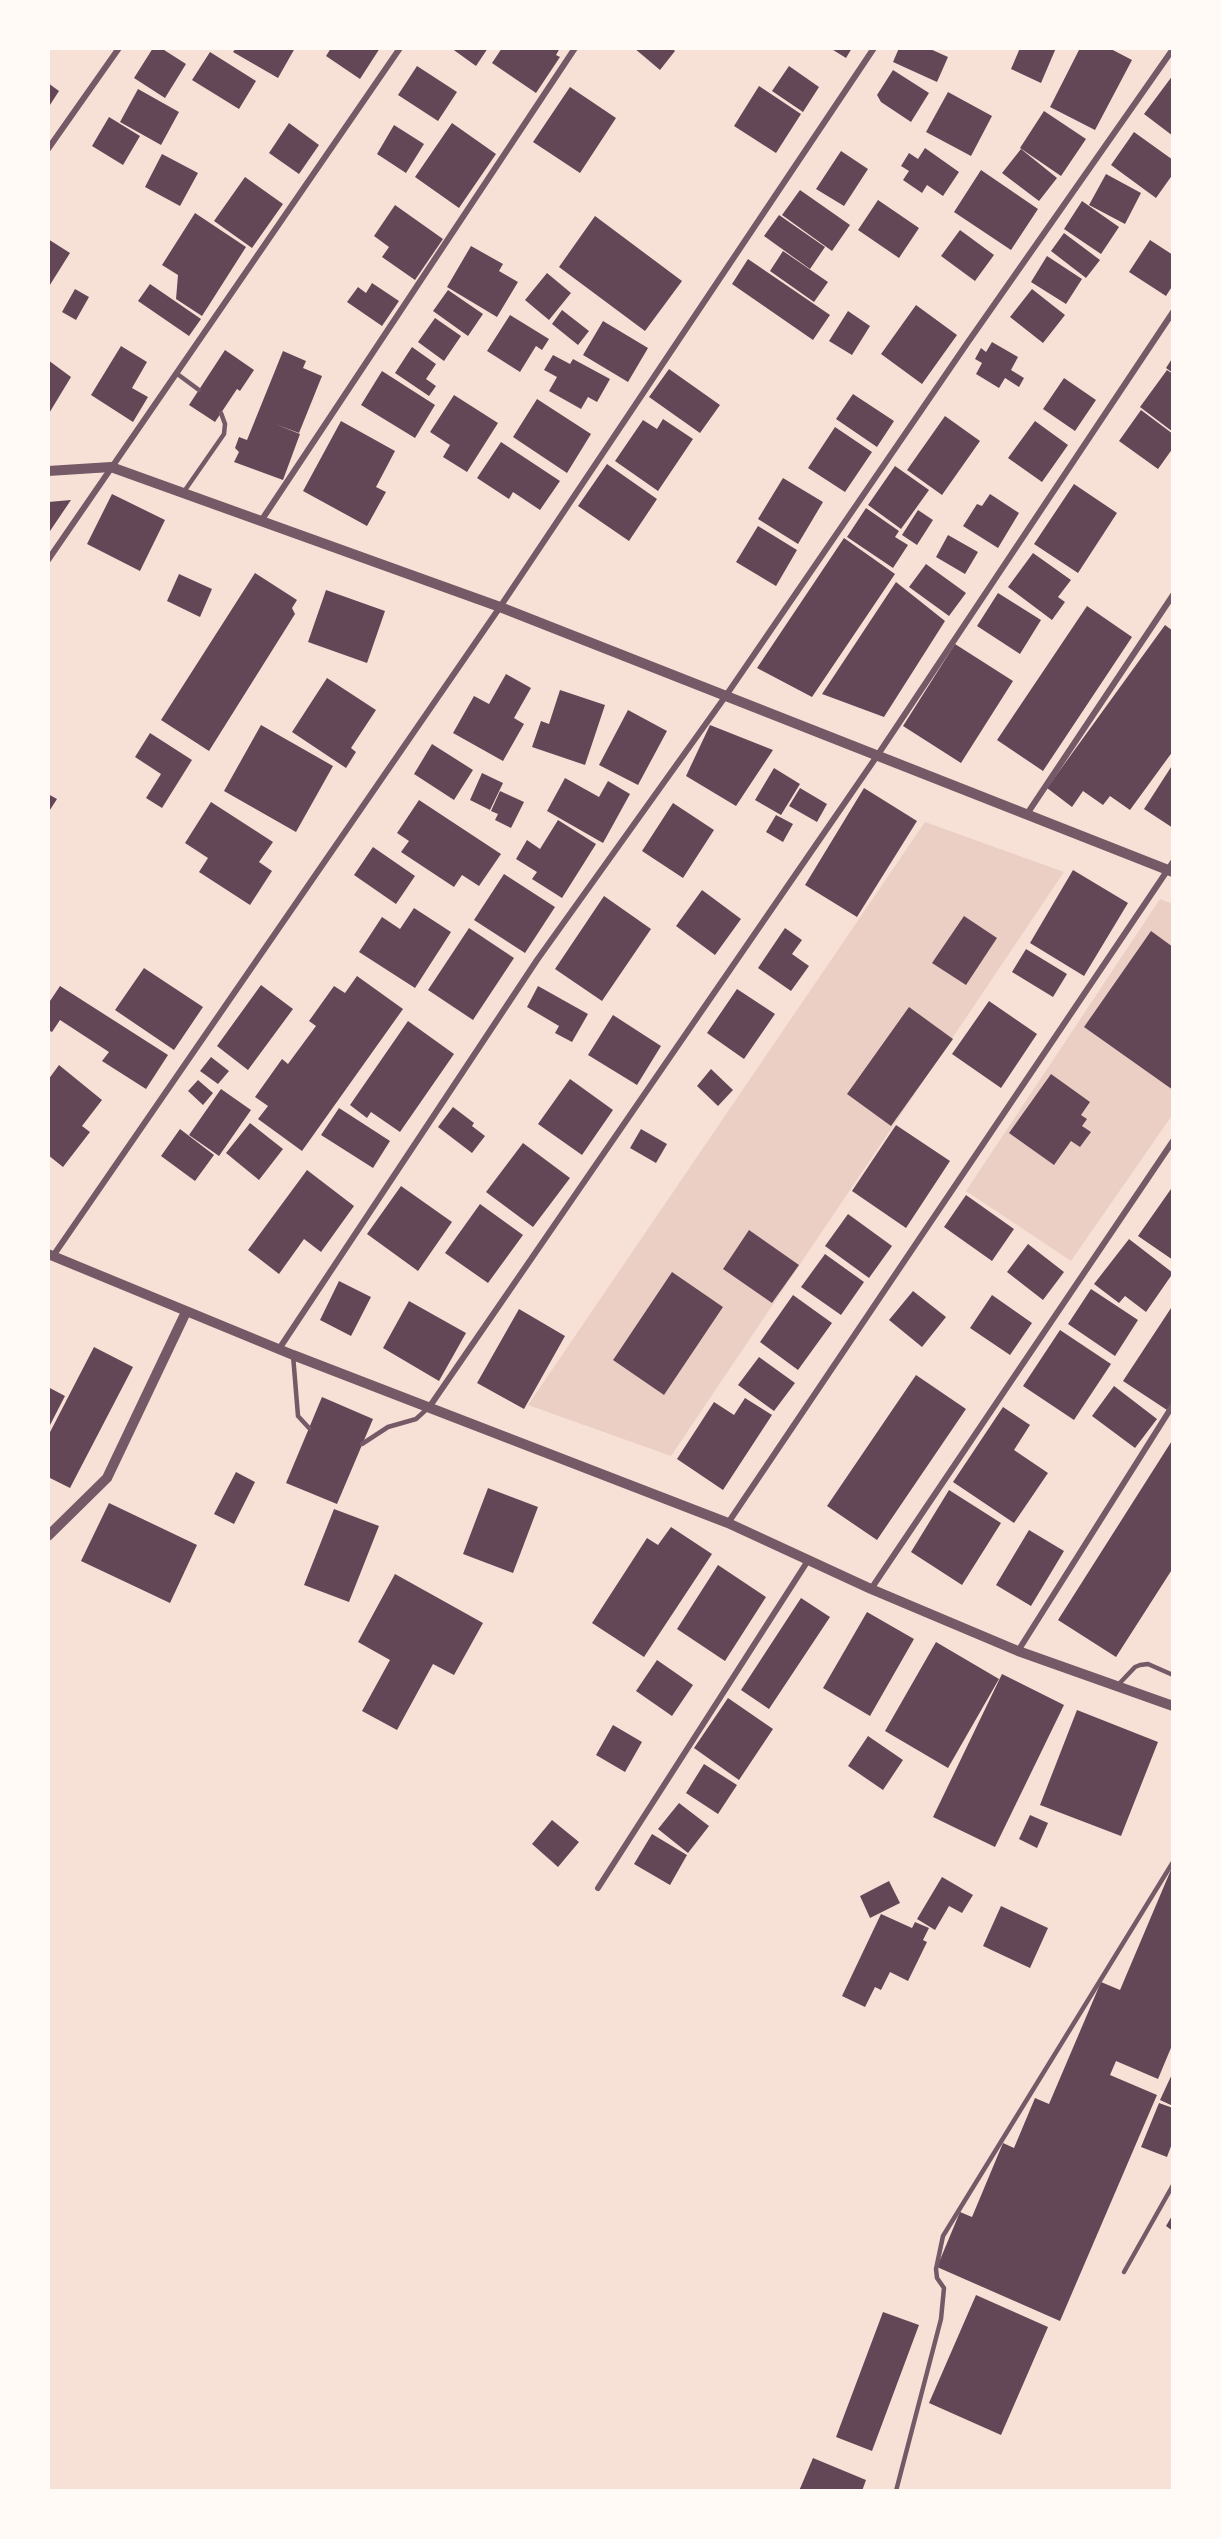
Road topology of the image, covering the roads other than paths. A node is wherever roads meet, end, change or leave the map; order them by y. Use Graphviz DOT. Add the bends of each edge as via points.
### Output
graph roads {
  1 [pos="119,48"];
  2 [pos="400,48"];
  3 [pos="575,48"];
  4 [pos="874,48"];
  5 [pos="1173,49"];
  6 [pos="48,149"];
  7 [pos="1173,312"];
  8 [pos="176,373"];
  9 [pos="200,390"];
  10 [pos="221,412"];
  11 [pos="111,467"];
  12 [pos="48,471"];
  13 [pos="183,493"];
  14 [pos="261,521"];
  15 [pos="48,560"];
  16 [pos="1173,595"];
  17 [pos="500,607"];
  18 [pos="725,697"];
  19 [pos="877,756"];
  20 [pos="1027,814"];
  21 [pos="1171,868"];
  22 [pos="1173,1142"];
  23 [pos="51,1255"];
  24 [pos="186,1312"];
  25 [pos="279,1349"];
  26 [pos="293,1355"];
  27 [pos="1173,1405"];
  28 [pos="430,1406"];
  29 [pos="309,1428"];
  30 [pos="362,1444"];
  31 [pos="728,1523"];
  32 [pos="48,1536"];
  33 [pos="809,1559"];
  34 [pos="871,1589"];
  35 [pos="1018,1651"];
  36 [pos="1173,1675"];
  37 [pos="1117,1686"];
  38 [pos="1173,1706"];
  39 [pos="1173,1862"];
  40 [pos="598,1888"];
  41 [pos="1173,2185"];
  42 [pos="1124,2272"];
  43 [pos="896,2491"];
  1 -- 6 [label="street"];
  2 -- 8 [label="street"];
  3 -- 14 [label="street"];
  4 -- 17 [label="street"];
  5 -- 18 [label="street"];
  7 -- 19 [label="street"];
  8 -- 9 [label="lane"];
  8 -- 11 [label="street"];
  10 -- 13 [label="lane" via="224,434"];
  11 -- 12 [label="street"];
  11 -- 13 [label="street"];
  11 -- 15 [label="street"];
  13 -- 14 [label="street"];
  14 -- 17 [label="street"];
  16 -- 20 [label="street"];
  17 -- 18 [label="street"];
  17 -- 23 [label="street"];
  18 -- 19 [label="street"];
  18 -- 25 [label="street" via="537,960"];
  19 -- 20 [label="street"];
  19 -- 28 [label="street"];
  20 -- 21 [label="street"];
  21 -- 31 [label="street"];
  22 -- 34 [label="street"];
  23 -- 24 [label="street"];
  24 -- 25 [label="street"];
  24 -- 32 [label="street" via="107,1478"];
  25 -- 26 [label="street"];
  26 -- 28 [label="street"];
  26 -- 29 [label="lane" via="298,1416"];
  27 -- 35 [label="street"];
  28 -- 30 [label="lane" via="416,1419 388,1427"];
  28 -- 31 [label="street"];
  31 -- 33 [label="street"];
  33 -- 34 [label="street"];
  33 -- 40 [label="street"];
  34 -- 35 [label="street"];
  35 -- 37 [label="street"];
  36 -- 37 [label="lane" via="1148,1664 1140,1665"];
  37 -- 38 [label="street"];
  39 -- 43 [label="lane" via="943,2236 936,2269 944,2288 941,2319"];
  41 -- 42 [label="lane"];
}
